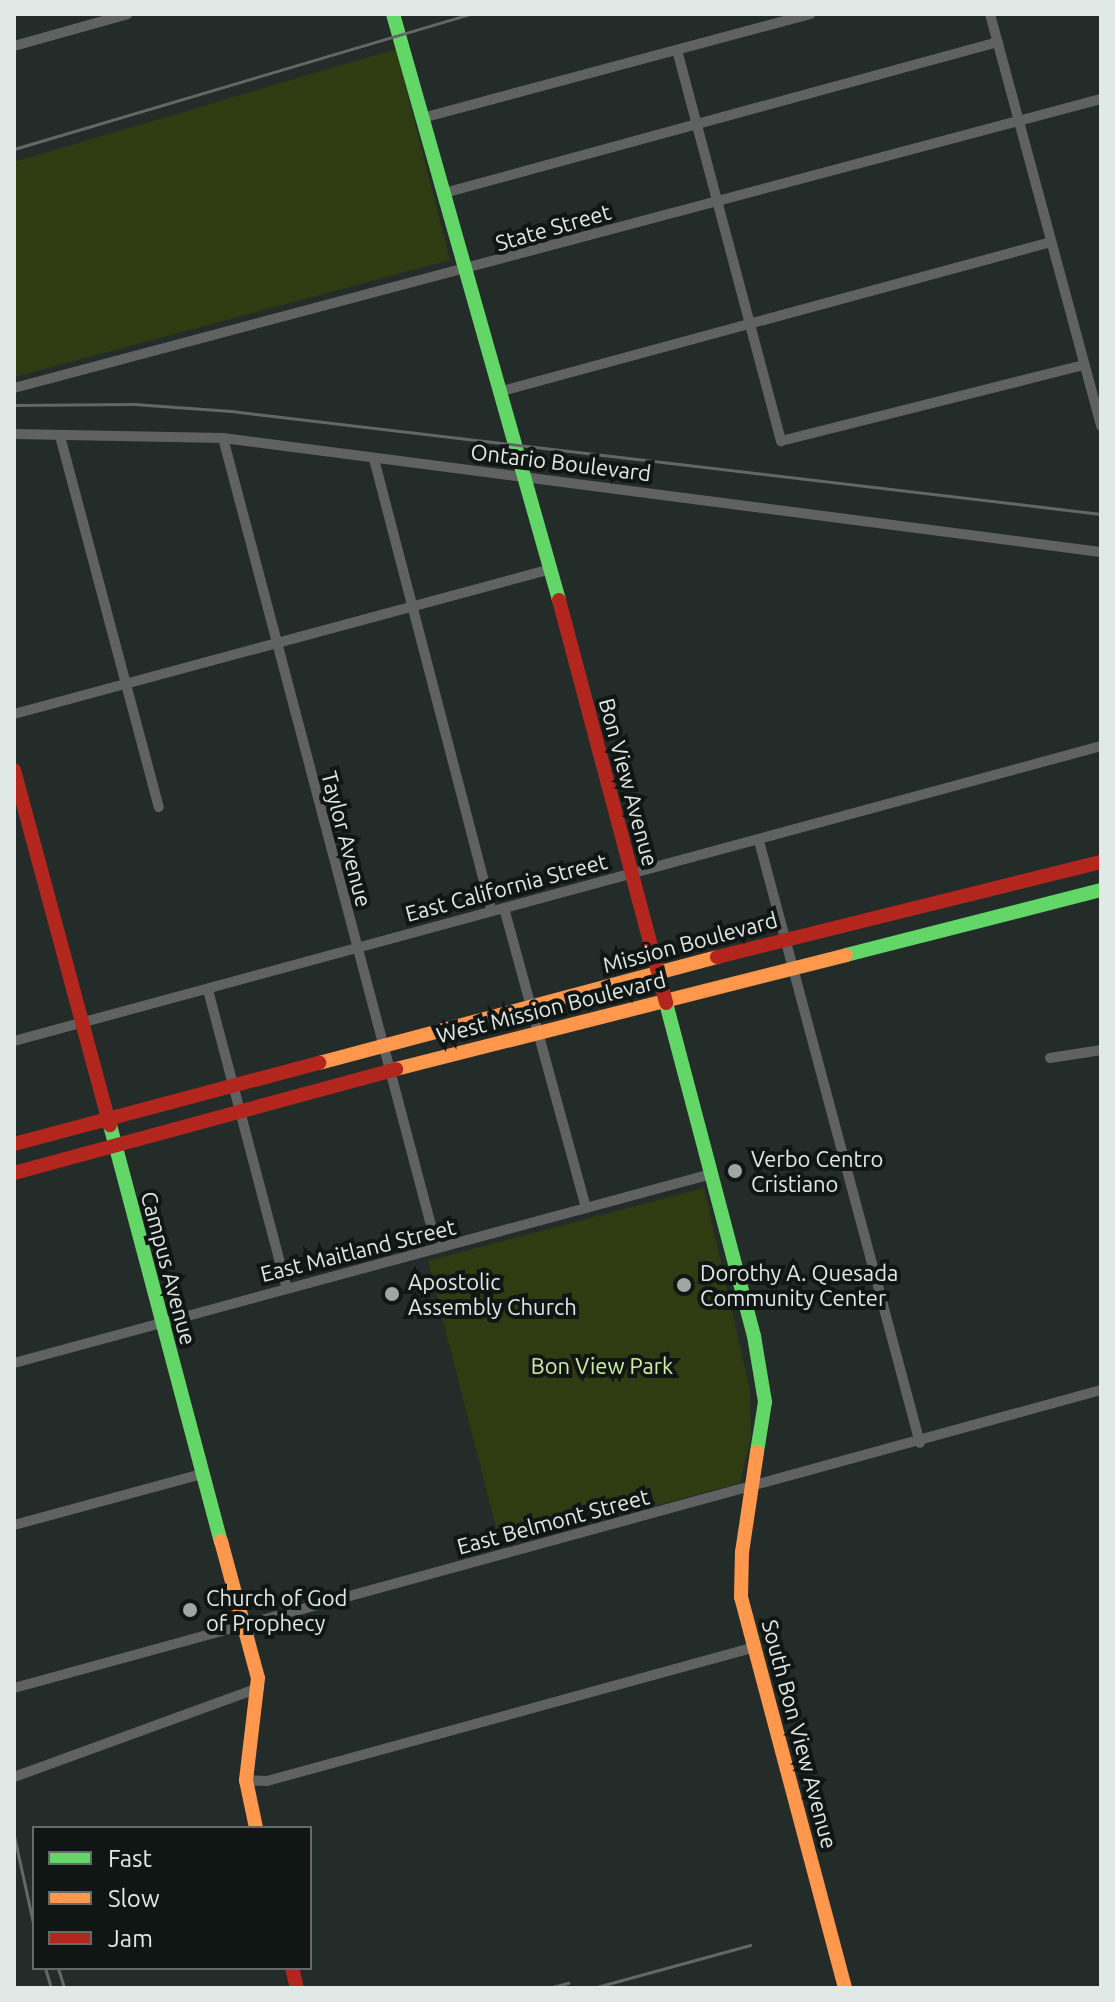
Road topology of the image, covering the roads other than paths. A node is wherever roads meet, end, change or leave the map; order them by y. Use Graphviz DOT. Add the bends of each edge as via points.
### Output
graph roads {
  1 [pos="128,14"];
  2 [pos="393,14"];
  3 [pos="402,14"];
  4 [pos="810,14"];
  5 [pos="990,14"];
  6 [pos="998,42"];
  7 [pos="14,46"];
  8 [pos="677,50"];
  9 [pos="418,91"];
  10 [pos="1101,99"];
  11 [pos="426,117"];
  12 [pos="1019,121"];
  13 [pos="698,125"];
  14 [pos="448,192"];
  15 [pos="718,202"];
  16 [pos="1051,242"];
  17 [pos="469,271"];
  18 [pos="750,323"];
  19 [pos="1084,365"];
  20 [pos="14,388"];
  21 [pos="502,391"];
  22 [pos="1101,426"];
  23 [pos="14,434"];
  24 [pos="60,436"];
  25 [pos="223,438"];
  26 [pos="374,459"];
  27 [pos="525,477"];
  28 [pos="1101,552"];
  29 [pos="551,569"];
  30 [pos="413,607"];
  31 [pos="275,642"];
  32 [pos="125,683"];
  33 [pos="14,714"];
  34 [pos="1101,746"];
  35 [pos="14,770"];
  36 [pos="159,807"];
  37 [pos="759,841"];
  38 [pos="1101,862"];
  39 [pos="631,875"];
  40 [pos="1101,890"];
  41 [pos="498,909"];
  42 [pos="785,939"];
  43 [pos="355,948"];
  44 [pos="794,969"];
  45 [pos="657,974"];
  46 [pos="208,990"];
  47 [pos="665,1002"];
  48 [pos="532,1008"];
  49 [pos="80,1024"];
  50 [pos="539,1032"];
  51 [pos="14,1041"];
  52 [pos="383,1046"];
  53 [pos="1101,1050"];
  54 [pos="1050,1058"];
  55 [pos="390,1070"];
  56 [pos="232,1086"];
  57 [pos="238,1111"];
  58 [pos="106,1119"];
  59 [pos="14,1144"];
  60 [pos="113,1147"];
  61 [pos="14,1173"];
  62 [pos="711,1174"];
  63 [pos="586,1208"];
  64 [pos="437,1248"];
  65 [pos="287,1288"];
  66 [pos="162,1322"];
  67 [pos="14,1363"];
  68 [pos="1101,1390"];
  69 [pos="920,1443"];
  70 [pos="202,1474"];
  71 [pos="752,1488"];
  72 [pos="14,1525"];
  73 [pos="244,1625"];
  74 [pos="752,1648"];
  75 [pos="14,1688"];
  76 [pos="259,1688"];
  77 [pos="14,1777"];
  78 [pos="246,1780"];
  79 [pos="256,1826"];
  80 [pos="845,1988"];
  1 -- 7 [label="street"];
  2 -- 9 [label="street, Bon View Avenue"];
  3 -- 9 [label="street, Bon View Avenue" via="419,76"];
  4 -- 8 [label="street"];
  5 -- 6 [label="street"];
  6 -- 12 [label="street"];
  6 -- 13 [label="street"];
  8 -- 11 [label="street"];
  8 -- 13 [label="street"];
  9 -- 11 [label="street, Bon View Avenue"];
  10 -- 12 [label="street, State Street"];
  11 -- 14 [label="street, Bon View Avenue"];
  12 -- 15 [label="street, State Street"];
  12 -- 16 [label="street"];
  13 -- 14 [label="street"];
  13 -- 15 [label="street"];
  14 -- 17 [label="street, Bon View Avenue"];
  15 -- 17 [label="street, State Street"];
  15 -- 18 [label="street"];
  16 -- 18 [label="street"];
  16 -- 19 [label="street"];
  17 -- 20 [label="street, State Street"];
  17 -- 21 [label="street, Bon View Avenue"];
  18 -- 19 [label="street" via="781,441"];
  18 -- 21 [label="street"];
  19 -- 22 [label="street"];
  21 -- 27 [label="street, Bon View Avenue"];
  23 -- 24 [label="street, Ontario Boulevard"];
  24 -- 25 [label="street, Ontario Boulevard"];
  24 -- 32 [label="street"];
  25 -- 26 [label="street, Ontario Boulevard"];
  25 -- 31 [label="street, Taylor Avenue"];
  26 -- 27 [label="street, Ontario Boulevard"];
  26 -- 30 [label="street"];
  27 -- 28 [label="street, Ontario Boulevard"];
  27 -- 29 [label="street, Bon View Avenue"];
  29 -- 30 [label="street"];
  29 -- 39 [label="street, Bon View Avenue"];
  30 -- 31 [label="street"];
  30 -- 41 [label="street"];
  31 -- 32 [label="street"];
  31 -- 43 [label="street, Taylor Avenue"];
  32 -- 33 [label="street"];
  32 -- 36 [label="street"];
  34 -- 37 [label="street, East California Street"];
  35 -- 49 [label="street, Campus Avenue"];
  37 -- 39 [label="street, East California Street"];
  37 -- 42 [label="street"];
  38 -- 42 [label="street, Mission Boulevard"];
  39 -- 41 [label="street, East California Street"];
  39 -- 45 [label="street, Bon View Avenue"];
  40 -- 44 [label="street, West Mission Boulevard"];
  41 -- 43 [label="street, East California Street"];
  41 -- 48 [label="street"];
  42 -- 44 [label="street"];
  42 -- 45 [label="street, Mission Boulevard"];
  43 -- 46 [label="street, East California Street"];
  43 -- 52 [label="street, Taylor Avenue"];
  44 -- 47 [label="street, West Mission Boulevard"];
  44 -- 69 [label="street"];
  45 -- 47 [label="street, Bon View Avenue"];
  45 -- 48 [label="street, Mission Boulevard"];
  46 -- 49 [label="street, East California Street"];
  46 -- 56 [label="street"];
  47 -- 50 [label="street, West Mission Boulevard"];
  47 -- 62 [label="street, Bon View Avenue"];
  48 -- 50 [label="street"];
  48 -- 52 [label="street, Mission Boulevard"];
  49 -- 51 [label="street, East California Street"];
  49 -- 58 [label="street, Campus Avenue"];
  50 -- 55 [label="street, West Mission Boulevard"];
  50 -- 63 [label="street"];
  52 -- 55 [label="street, Taylor Avenue"];
  52 -- 56 [label="street, Mission Boulevard"];
  53 -- 54 [label="street"];
  55 -- 57 [label="street, West Mission Boulevard"];
  55 -- 64 [label="street, Taylor Avenue"];
  56 -- 57 [label="street"];
  56 -- 58 [label="street, Mission Boulevard"];
  57 -- 60 [label="street, West Mission Boulevard"];
  57 -- 65 [label="street"];
  58 -- 59 [label="street, Mission Boulevard"];
  58 -- 60 [label="street, Campus Avenue"];
  60 -- 61 [label="street, West Mission Boulevard"];
  60 -- 66 [label="street, Campus Avenue"];
  62 -- 63 [label="street, East Maitland Street"];
  62 -- 71 [label="street, Bon View Avenue" via="754,1336 765,1402"];
  63 -- 64 [label="street, East Maitland Street" via="528,1228"];
  64 -- 65 [label="street, East Maitland Street"];
  65 -- 66 [label="street, East Maitland Street"];
  66 -- 67 [label="street, East Maitland Street"];
  66 -- 70 [label="street, Campus Avenue"];
  68 -- 69 [label="street, East Belmont Street"];
  69 -- 71 [label="street, East Belmont Street"];
  70 -- 72 [label="street"];
  70 -- 73 [label="street, Campus Avenue"];
  71 -- 73 [label="street, East Belmont Street"];
  71 -- 74 [label="street, South Bon View Avenue" via="741,1597"];
  73 -- 75 [label="street, East Belmont Street"];
  73 -- 76 [label="street, Campus Avenue"];
  74 -- 78 [label="street" via="267,1781"];
  74 -- 80 [label="street, South Bon View Avenue"];
  76 -- 77 [label="street"];
  76 -- 78 [label="street, Campus Avenue"];
  78 -- 79 [label="street, Campus Avenue"];
}
